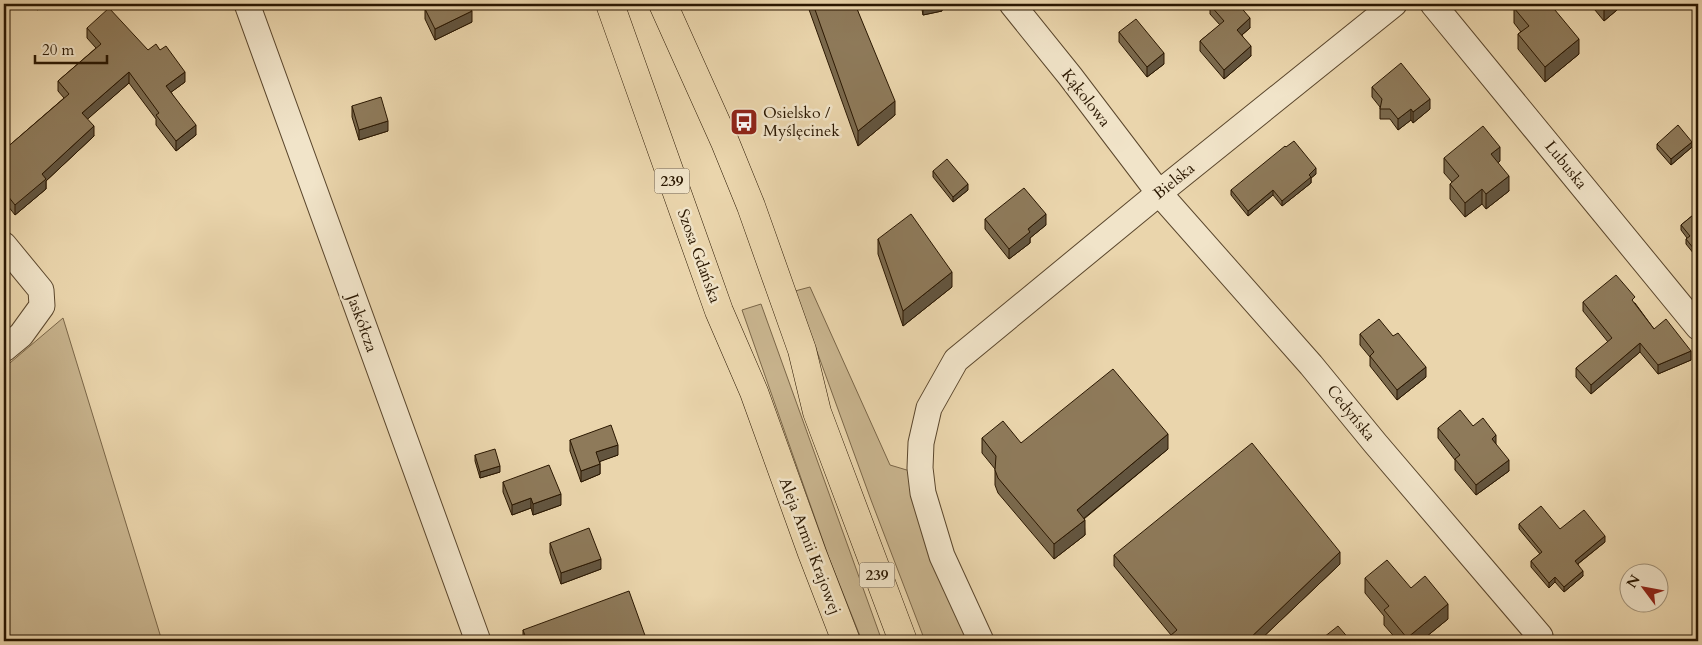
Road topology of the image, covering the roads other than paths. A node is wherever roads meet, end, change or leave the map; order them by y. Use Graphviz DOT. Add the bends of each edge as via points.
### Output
graph roads {
  1 [pos="247,4"];
  2 [pos="610,4"];
  3 [pos="663,4"];
  4 [pos="1012,4"];
  5 [pos="1394,4"];
  6 [pos="1433,4"];
  7 [pos="1159,193"];
  8 [pos="4,244"];
  9 [pos="1698,327"];
  10 [pos="4,349"];
  11 [pos="774,450"];
  12 [pos="1540,636"];
  13 [pos="478,641"];
  14 [pos="846,641"];
  15 [pos="903,641"];
  16 [pos="981,641"];
  1 -- 13 [label="street, Jaskółcza"];
  2 -- 11 [label="main road, Szosa Gdańska / 239" via="719,311 754,392"];
  3 -- 15 [label="main road, 239" via="750,206 802,350 817,412"];
  4 -- 7 [label="street, Kąkolowa"];
  5 -- 7 [label="street, Bielska"];
  6 -- 9 [label="street, Lubuska"];
  7 -- 12 [label="street, Cedyńska" via="1312,365"];
  7 -- 16 [label="street, Bielska" via="956,360 929,408 921,444 920,468 925,501 942,556"];
  8 -- 10 [label="street" via="41,290 42,306 21,335"];
  11 -- 14 [label="main road, Aleja Armii Krajowej / 239"];
}
